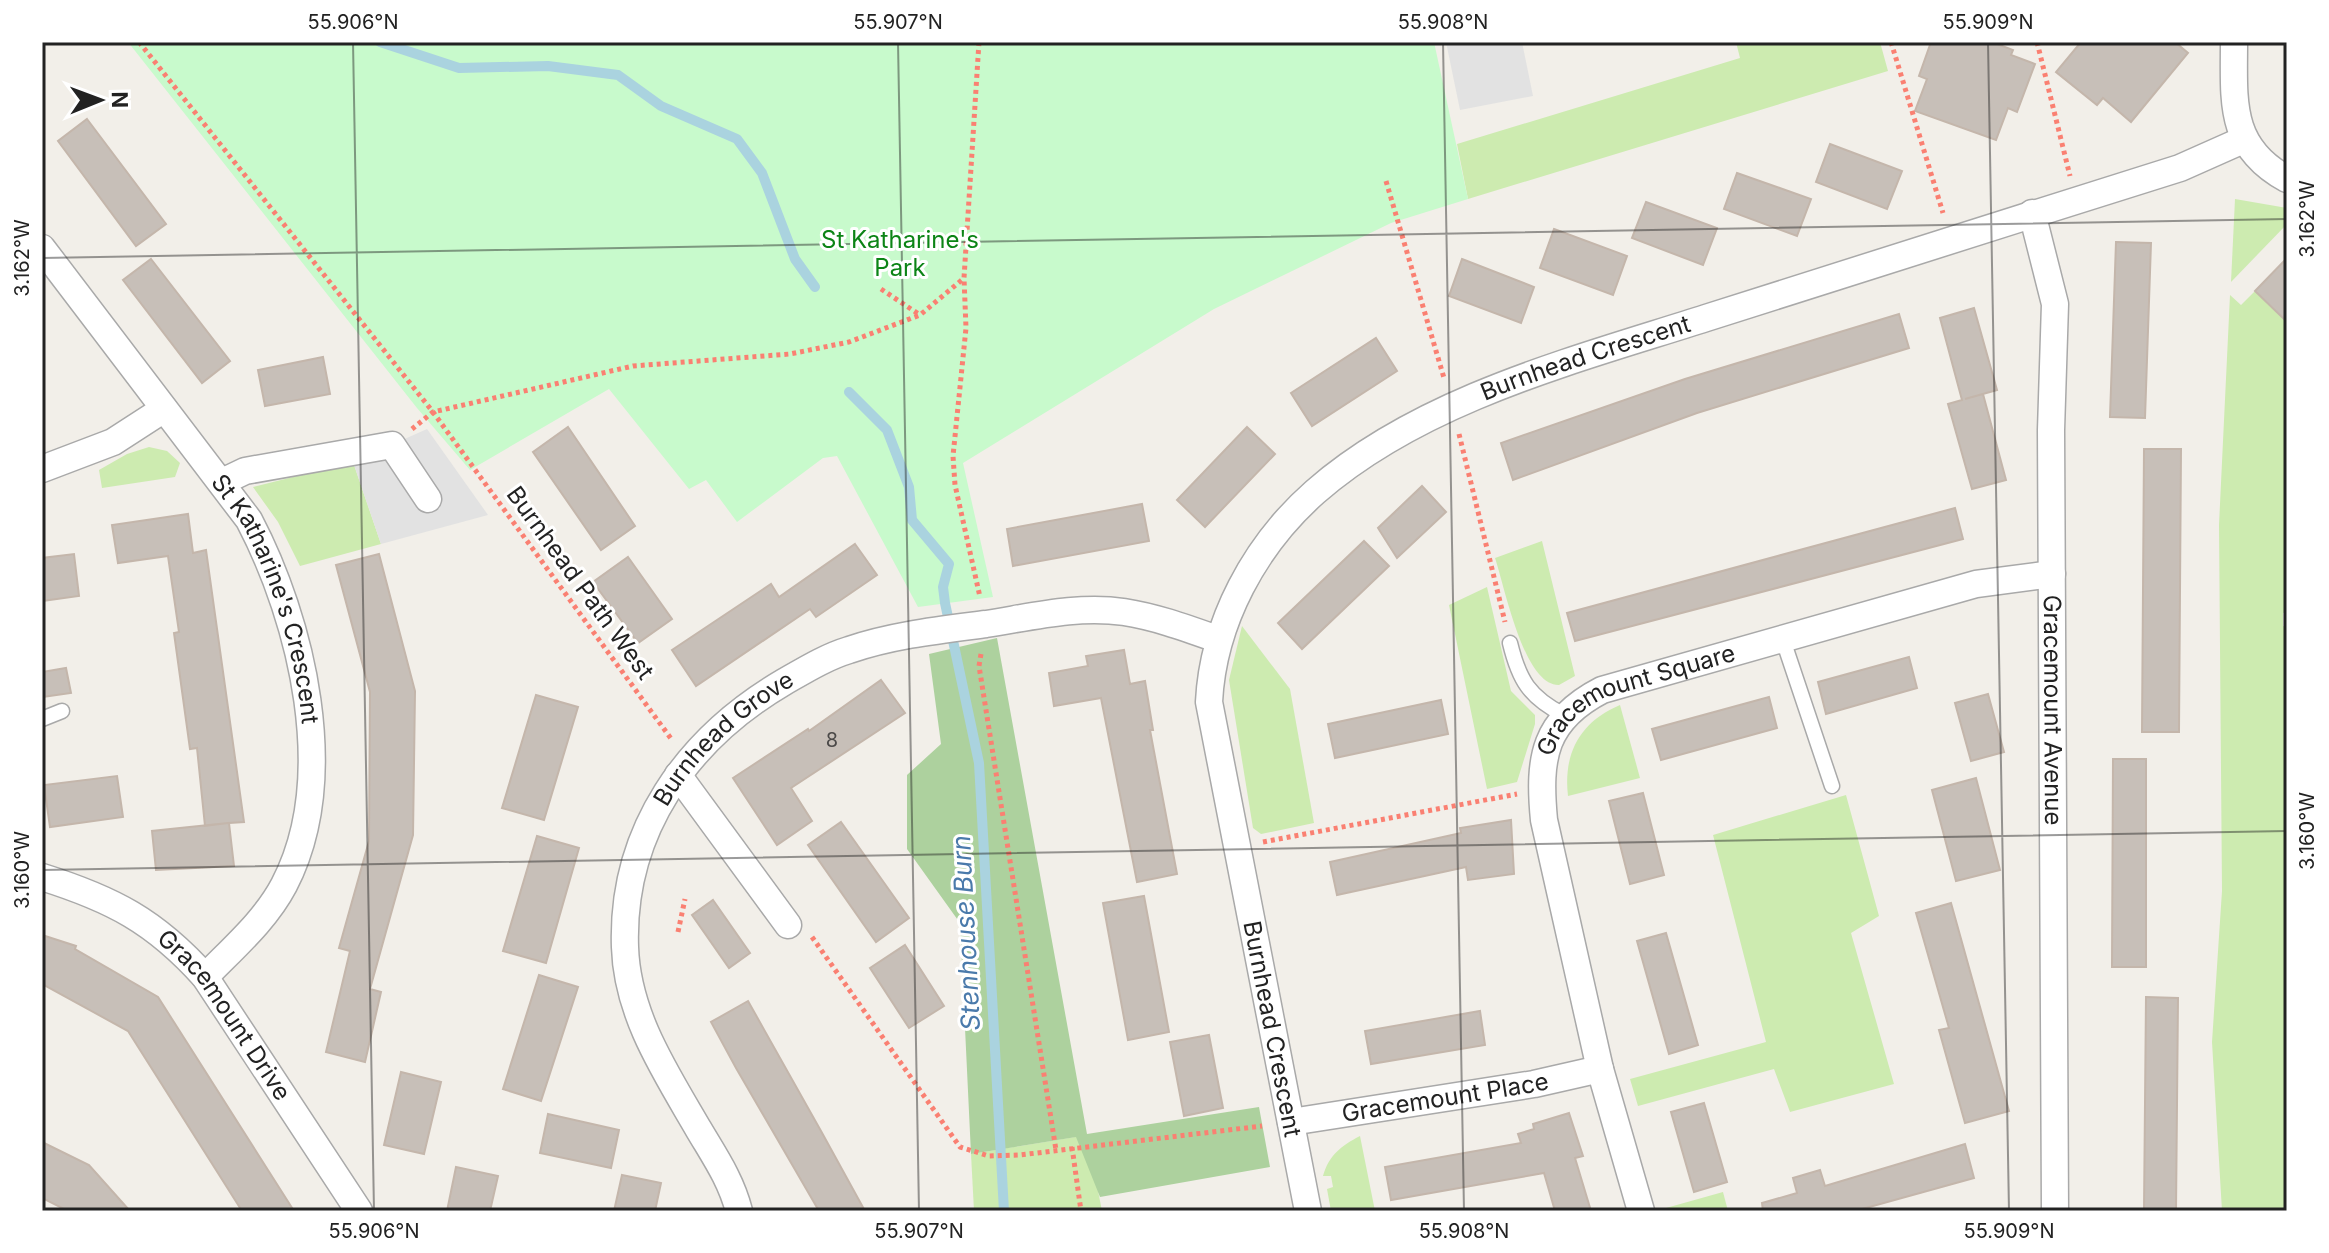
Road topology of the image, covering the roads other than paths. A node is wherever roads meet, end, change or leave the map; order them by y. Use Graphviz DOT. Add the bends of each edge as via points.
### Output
graph roads {
  1 [pos="2234,42"];
  2 [pos="2243,140"];
  3 [pos="2287,179"];
  4 [pos="2032,213"];
  5 [pos="42,248"];
  6 [pos="164,409"];
  7 [pos="42,469"];
  8 [pos="222,482"];
  9 [pos="428,499"];
  10 [pos="2052,574"];
  11 [pos="1217,639"];
  12 [pos="1783,640"];
  13 [pos="1510,643"];
  14 [pos="62,711"];
  15 [pos="1564,715"];
  16 [pos="42,719"];
  17 [pos="678,775"];
  18 [pos="1832,786"];
  19 [pos="42,877"];
  20 [pos="788,925"];
  21 [pos="205,977"];
  22 [pos="1600,1069"];
  23 [pos="1291,1122"];
  24 [pos="359,1211"];
  25 [pos="739,1211"];
  26 [pos="1308,1211"];
  27 [pos="1641,1211"];
  28 [pos="2055,1211"];
  1 -- 2 [label="street"];
  2 -- 3 [label="street" via="2257,159"];
  2 -- 4 [label="street, Burnhead Crescent" via="2180,168"];
  4 -- 10 [label="street, Gracemount Avenue" via="2049,274 2057,332"];
  4 -- 11 [label="street, Burnhead Crescent" via="1533,374 1377,447 1315,492 1267,546"];
  5 -- 6 [label="street, St Katharine's Crescent"];
  6 -- 7 [label="street" via="113,442"];
  6 -- 8 [label="street, St Katharine's Crescent"];
  8 -- 9 [label="street" via="258,468 392,445"];
  8 -- 21 [label="street, St Katharine's Crescent" via="267,554 297,642 307,695 309,798 300,847 284,885 263,918"];
  10 -- 12 [label="street, Gracemount Square" via="1976,584"];
  10 -- 28 [label="street, Gracemount Avenue"];
  11 -- 17 [label="street, Burnhead Grove" via="1124,612 1056,613 876,642 817,663 752,701 724,722"];
  11 -- 23 [label="street, Burnhead Crescent" via="1209,702"];
  12 -- 15 [label="street, Gracemount Square" via="1602,690"];
  12 -- 18 [label="lane"];
  13 -- 15 [label="lane" via="1517,671 1538,702"];
  14 -- 16 [label="lane"];
  15 -- 22 [label="street, Gracemount Square" via="1545,754 1542,795 1570,949"];
  17 -- 20 [label="street"];
  17 -- 25 [label="street, Burnhead Grove" via="634,859 626,905 628,984 661,1063 725,1170"];
  19 -- 21 [label="street, Gracemount Drive" via="118,904 154,927"];
  21 -- 24 [label="street, Gracemount Drive"];
  22 -- 23 [label="street, Gracemount Place"];
  22 -- 27 [label="street, Gracemount Square"];
  23 -- 26 [label="street, Burnhead Crescent"];
}
